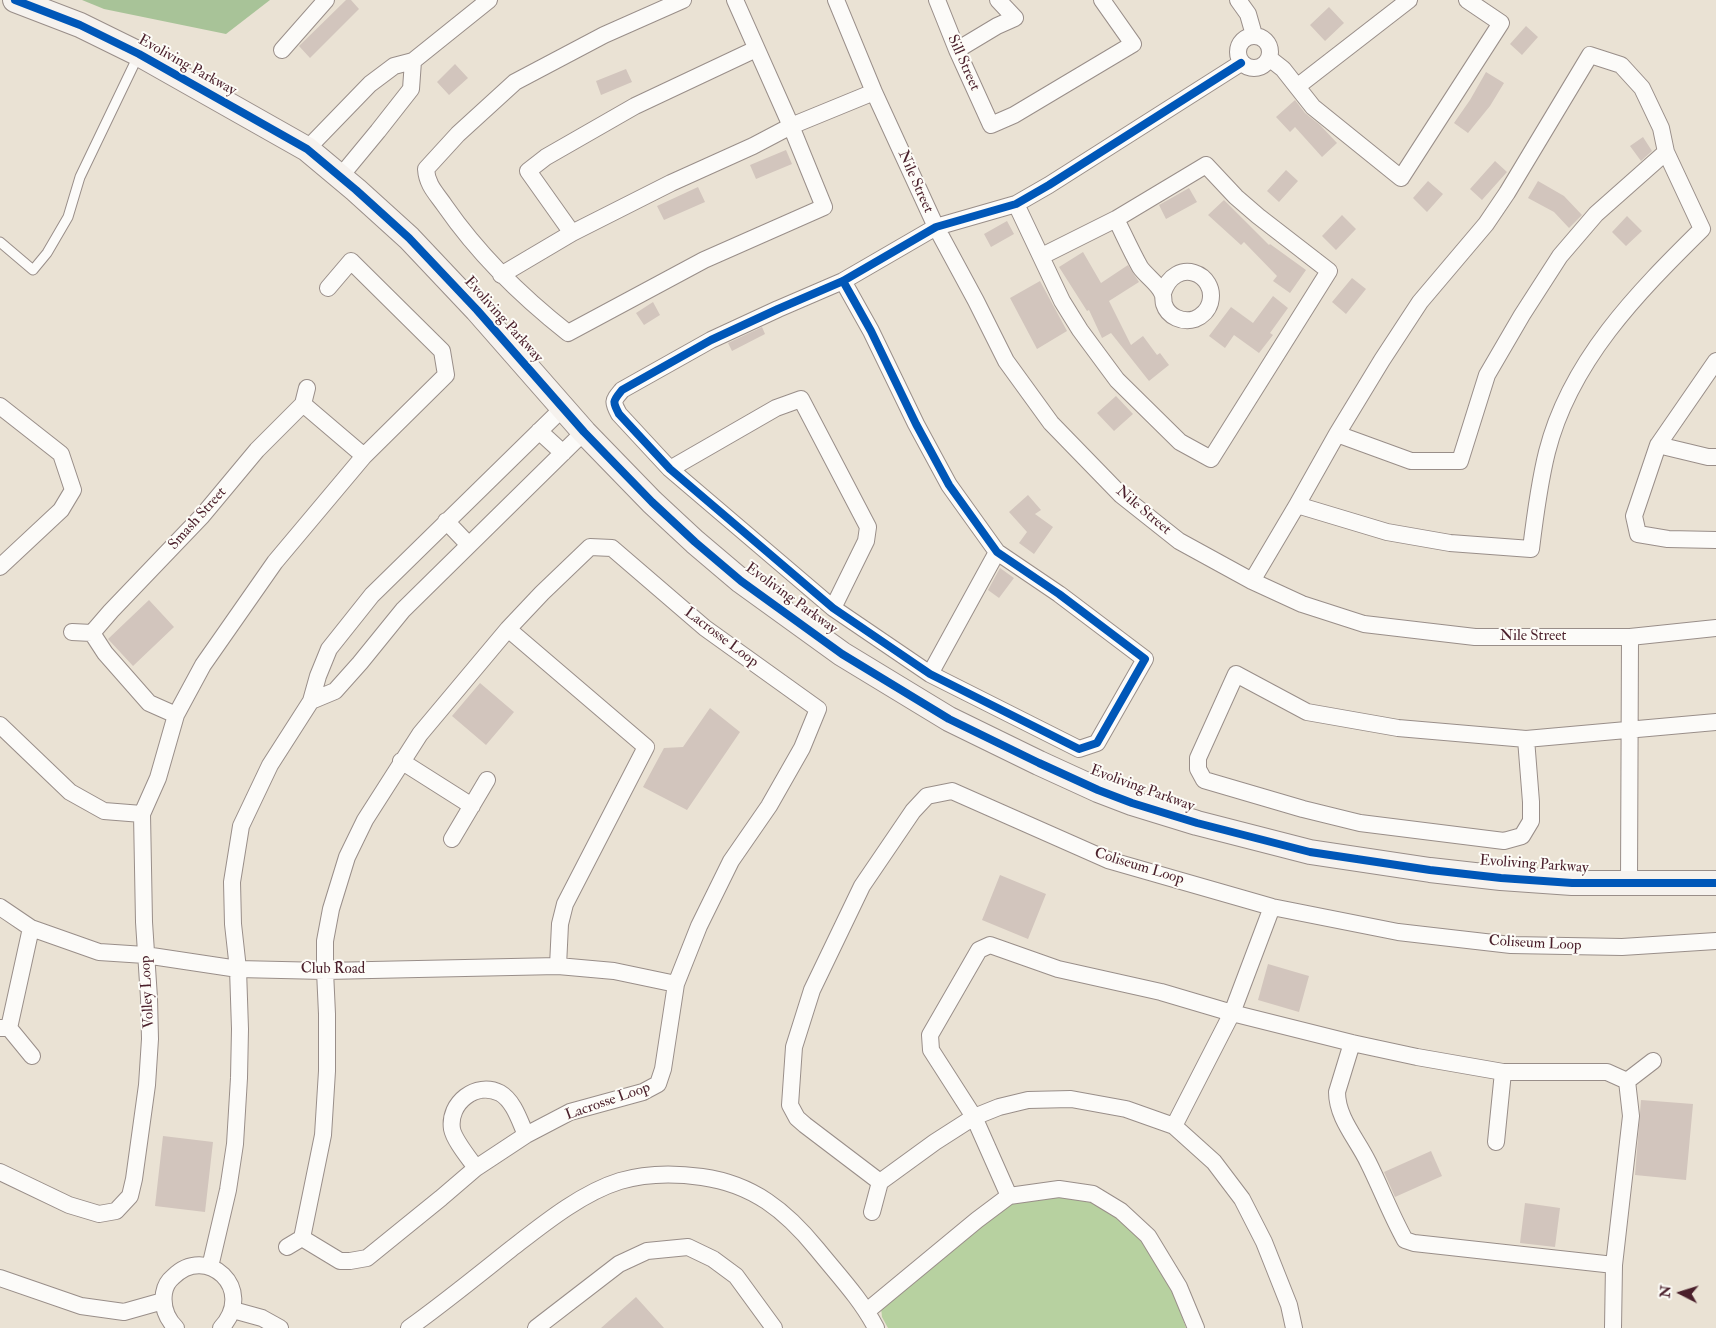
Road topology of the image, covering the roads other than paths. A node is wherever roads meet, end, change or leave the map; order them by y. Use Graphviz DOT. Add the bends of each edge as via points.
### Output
graph roads {
  1 [pos="14,0"];
  2 [pos="326,0"];
  3 [pos="489,0"];
  4 [pos="683,0"];
  5 [pos="735,0"];
  6 [pos="836,0"];
  7 [pos="936,0"];
  8 [pos="998,0"];
  9 [pos="1102,0"];
  10 [pos="1238,0"];
  11 [pos="1409,0"];
  12 [pos="1467,0"];
  13 [pos="1254,35"];
  14 [pos="756,49"];
  15 [pos="282,50"];
  16 [pos="957,50"];
  17 [pos="139,54"];
  18 [pos="1269,58"];
  19 [pos="413,61"];
  20 [pos="1241,63"];
  21 [pos="1298,86"];
  22 [pos="874,92"];
  23 [pos="791,126"];
  24 [pos="307,150"];
  25 [pos="1666,152"];
  26 [pos="340,177"];
  27 [pos="1016,204"];
  28 [pos="1116,219"];
  29 [pos="936,227"];
  30 [pos="572,233"];
  31 [pos="0,242"];
  32 [pos="1042,256"];
  33 [pos="501,275"];
  34 [pos="843,281"];
  35 [pos="328,288"];
  36 [pos="1162,293"];
  37 [pos="1716,361"];
  38 [pos="0,406"];
  39 [pos="564,407"];
  40 [pos="539,431"];
  41 [pos="584,432"];
  42 [pos="1337,434"];
  43 [pos="1658,445"];
  44 [pos="563,453"];
  45 [pos="364,456"];
  46 [pos="1716,457"];
  47 [pos="670,469"];
  48 [pos="1298,506"];
  49 [pos="446,521"];
  50 [pos="1716,540"];
  51 [pos="468,544"];
  52 [pos="997,552"];
  53 [pos="0,567"];
  54 [pos="1252,581"];
  55 [pos="833,608"];
  56 [pos="1716,628"];
  57 [pos="508,629"];
  58 [pos="72,632"];
  59 [pos="92,633"];
  60 [pos="1630,637"];
  61 [pos="930,674"];
  62 [pos="312,701"];
  63 [pos="176,715"];
  64 [pos="1716,722"];
  65 [pos="0,725"];
  66 [pos="1629,729"];
  67 [pos="1526,739"];
  68 [pos="401,761"];
  69 [pos="487,780"];
  70 [pos="472,806"];
  71 [pos="142,814"];
  72 [pos="452,839"];
  73 [pos="1716,882"];
  74 [pos="1629,884"];
  75 [pos="0,907"];
  76 [pos="1272,907"];
  77 [pos="31,928"];
  78 [pos="1716,941"];
  79 [pos="145,955"];
  80 [pos="558,966"];
  81 [pos="238,969"];
  82 [pos="325,971"];
  83 [pos="676,984"];
  84 [pos="1232,1013"];
  85 [pos="4,1028"];
  86 [pos="1352,1043"];
  87 [pos="32,1056"];
  88 [pos="1653,1061"];
  89 [pos="1502,1072"];
  90 [pos="1628,1082"];
  91 [pos="974,1118"];
  92 [pos="1174,1126"];
  93 [pos="526,1135"];
  94 [pos="1496,1142"];
  95 [pos="476,1168"];
  96 [pos="0,1172"];
  97 [pos="880,1182"];
  98 [pos="1009,1196"];
  99 [pos="872,1212"];
  100 [pos="302,1238"];
  101 [pos="286,1247"];
  102 [pos="1614,1265"];
  103 [pos="210,1267"];
  104 [pos="0,1278"];
  105 [pos="163,1301"];
  106 [pos="233,1310"];
  107 [pos="867,1311"];
  108 [pos="176,1328"];
  109 [pos="221,1328"];
  110 [pos="280,1328"];
  111 [pos="409,1328"];
  112 [pos="536,1328"];
  113 [pos="774,1328"];
  114 [pos="876,1328"];
  115 [pos="1196,1328"];
  116 [pos="1294,1328"];
  117 [pos="1613,1328"];
  1 -- 17 [label="street, Evoliving Parkway" via="80,25"];
  2 -- 15 [label="street"];
  3 -- 19 [label="street"];
  4 -- 33 [label="street" via="604,35 515,82 458,134 426,169 427,180 464,234"];
  5 -- 14 [label="street"];
  6 -- 22 [label="street, Nile Street"];
  7 -- 16 [label="street, Sill Street"];
  8 -- 16 [label="street" via="1014,18"];
  9 -- 16 [label="street, Sill Street" via="1133,44 992,125"];
  10 -- 13 [label="street" via="1248,14"];
  11 -- 21 [label="street"];
  12 -- 21 [label="street" via="1501,23 1401,178 1313,107"];
  13 -- 18 [label="street" via="1268,42"];
  13 -- 20 [label="street" via="1245,37 1239,45 1237,54"];
  14 -- 23 [label="street"];
  14 -- 30 [label="street" via="635,106 546,157 528,171"];
  17 -- 24 [label="street, Evoliving Parkway"];
  17 -- 31 [label="lane" via="80,177 68,217 47,253 33,270"];
  18 -- 20 [label="street" via="1256,68 1248,68"];
  18 -- 21 [label="street"];
  19 -- 24 [label="street" via="394,66 370,84"];
  19 -- 26 [label="street" via="411,89"];
  20 -- 27 [label="street"];
  22 -- 23 [label="street"];
  22 -- 29 [label="street, Nile Street"];
  23 -- 30 [label="street"];
  23 -- 33 [label="street" via="824,207 704,260 568,334"];
  24 -- 26 [label="street, Evoliving Parkway"];
  25 -- 42 [label="street" via="1596,214 1560,256 1488,375 1460,461 1411,461"];
  25 -- 42 [label="street" via="1660,128 1642,88 1621,65 1590,55 1507,193 1486,224 1420,302"];
  25 -- 48 [label="street" via="1702,229 1626,308 1586,360 1547,450 1531,549 1450,543 1388,532"];
  26 -- 39 [label="street, Evoliving Parkway" via="409,238"];
  27 -- 29 [label="street"];
  27 -- 32 [label="street"];
  28 -- 32 [label="street"];
  28 -- 32 [label="street" via="1206,165 1236,197 1328,271 1212,459 1180,442 1117,380 1062,301"];
  28 -- 36 [label="street" via="1141,268"];
  29 -- 34 [label="street"];
  29 -- 54 [label="street, Nile Street" via="1006,361 1051,423 1122,494 1179,540"];
  30 -- 33 [label="street"];
  34 -- 47 [label="street" via="711,340 622,390 613,404 619,414"];
  34 -- 52 [label="street" via="949,485"];
  35 -- 45 [label="street" via="351,261 442,351 446,366 446,375"];
  37 -- 43 [label="street"];
  38 -- 53 [label="street" via="61,454 73,490 62,510"];
  39 -- 40 [label="street"];
  39 -- 41 [label="street, Evoliving Parkway"];
  40 -- 44 [label="street"];
  40 -- 49 [label="street"];
  41 -- 44 [label="street"];
  41 -- 74 [label="street, Evoliving Parkway" via="652,502 741,581 842,654 949,719 1098,790 1197,823 1310,852 1501,878"];
  42 -- 48 [label="street"];
  43 -- 46 [label="street" via="1708,458"];
  43 -- 50 [label="street" via="1634,516 1638,534 1668,539"];
  44 -- 51 [label="street"];
  45 -- 59 [label="street, Smash Street" via="305,396 202,516"];
  45 -- 63 [label="street" via="275,562 202,665"];
  47 -- 55 [label="street"];
  47 -- 55 [label="street" via="776,408 801,399 868,527 866,541"];
  48 -- 54 [label="street"];
  49 -- 51 [label="street"];
  49 -- 62 [label="street" via="372,595 329,649"];
  51 -- 62 [label="street" via="403,610 335,691"];
  52 -- 61 [label="street"];
  52 -- 61 [label="street" via="1145,660 1098,743 1079,749"];
  54 -- 60 [label="street, Nile Street" via="1302,604 1364,624 1475,637"];
  55 -- 61 [label="street"];
  56 -- 60 [label="street, Nile Street"];
  57 -- 68 [label="street, Lacrosse Loop"];
  57 -- 80 [label="street" via="646,747 566,904 560,924"];
  57 -- 83 [label="street, Lacrosse Loop" via="590,547 612,548 705,628 818,709 802,748 769,806 731,861 699,926"];
  58 -- 59 [label="street"];
  59 -- 63 [label="street" via="105,653 149,703"];
  60 -- 66 [label="street"];
  62 -- 81 [label="street" via="270,765 241,826 232,882"];
  63 -- 71 [label="street" via="158,778"];
  64 -- 66 [label="street"];
  65 -- 71 [label="street" via="70,792 104,811"];
  66 -- 67 [label="street"];
  66 -- 74 [label="street"];
  67 -- 67 [label="street" via="1398,728 1307,712 1236,674 1198,758 1198,769 1204,780 1360,823 1504,841 1522,836 1531,821"];
  68 -- 70 [label="street"];
  68 -- 82 [label="street, Lacrosse Loop" via="347,857 331,909 325,941"];
  69 -- 70 [label="street"];
  70 -- 72 [label="street"];
  71 -- 79 [label="street, Volley Loop"];
  73 -- 74 [label="street, Evoliving Parkway"];
  75 -- 77 [label="street, Club Road"];
  76 -- 78 [label="street, Coliseum Loop" via="1398,932 1511,945 1622,947"];
  76 -- 84 [label="street"];
  76 -- 97 [label="street, Coliseum Loop" via="1108,860 952,791 927,796 913,811 862,886 812,990 794,1047 790,1105 798,1118"];
  77 -- 79 [label="street, Club Road" via="99,952"];
  77 -- 85 [label="street"];
  79 -- 81 [label="street, Club Road"];
  79 -- 96 [label="street, Volley Loop" via="150,1039 147,1085 130,1196 116,1211 99,1214 69,1205"];
  80 -- 82 [label="street, Club Road"];
  80 -- 83 [label="street, Club Road" via="614,971"];
  81 -- 82 [label="street, Club Road"];
  81 -- 103 [label="street" via="239,1078 235,1144"];
  82 -- 100 [label="street, Lacrosse Loop" via="328,1014 323,1135"];
  83 -- 93 [label="street, Lacrosse Loop" via="658,1084 643,1092 570,1112"];
  84 -- 86 [label="street"];
  84 -- 91 [label="street" via="1162,992 1058,969 990,945 979,950 930,1035 931,1050"];
  84 -- 92 [label="street"];
  85 -- 87 [label="street"];
  86 -- 89 [label="street"];
  86 -- 102 [label="street" via="1337,1092 1339,1106 1405,1240 1414,1244"];
  88 -- 90 [label="street"];
  89 -- 90 [label="street" via="1607,1072"];
  89 -- 94 [label="street"];
  90 -- 102 [label="street" via="1631,1116"];
  91 -- 92 [label="street" via="999,1107 1028,1100 1071,1098 1126,1109"];
  91 -- 97 [label="street" via="934,1142"];
  91 -- 98 [label="street"];
  92 -- 116 [label="street" via="1214,1162 1242,1199 1264,1242 1289,1305"];
  93 -- 95 [label="street, Lacrosse Loop"];
  93 -- 95 [label="street" via="513,1107 500,1093 482,1089 464,1096 453,1111 452,1129"];
  95 -- 100 [label="street, Lacrosse Loop" via="367,1258 340,1261"];
  97 -- 99 [label="street"];
  98 -- 107 [label="street"];
  98 -- 115 [label="street" via="1059,1189 1093,1194 1121,1211 1148,1236 1161,1256 1179,1287"];
  100 -- 101 [label="street"];
  102 -- 117 [label="street"];
  103 -- 105 [label="street" via="199,1265 178,1272 170,1280"];
  103 -- 106 [label="street" via="220,1272 230,1284"];
  104 -- 105 [label="street" via="81,1306 124,1312"];
  105 -- 108 [label="street" via="165,1313"];
  106 -- 109 [label="street"];
  106 -- 110 [label="street" via="262,1318"];
  107 -- 111 [label="street" via="804,1233 778,1208 748,1189 720,1179 653,1174 619,1182 559,1213"];
  107 -- 114 [label="street"];
  112 -- 113 [label="street" via="619,1264 647,1250 688,1247 713,1258 736,1276"];
}
